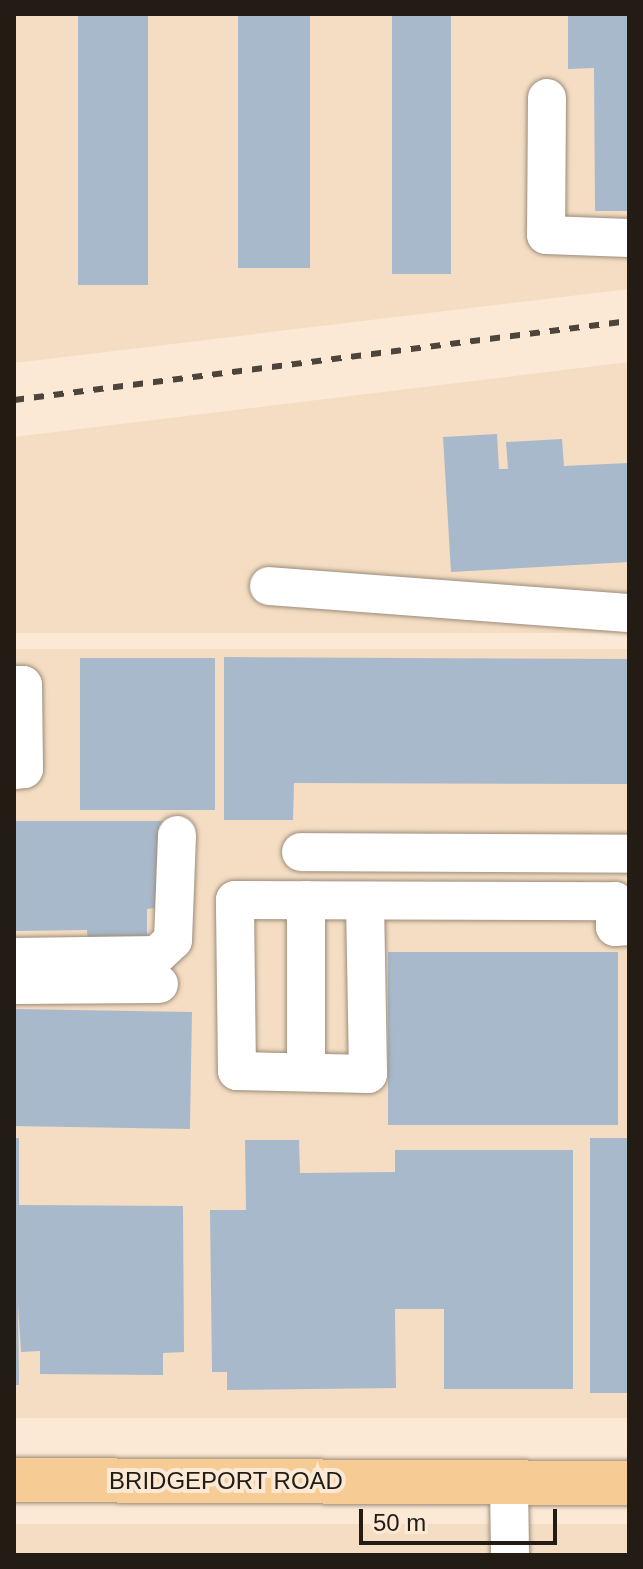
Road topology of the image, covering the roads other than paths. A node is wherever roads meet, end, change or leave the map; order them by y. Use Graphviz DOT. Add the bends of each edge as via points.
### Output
graph roads {
  1 [pos="547,98"];
  2 [pos="629,238"];
  3 [pos="269,586"];
  4 [pos="629,613"];
  5 [pos="14,685"];
  6 [pos="14,770"];
  7 [pos="177,835"];
  8 [pos="301,852"];
  9 [pos="629,854"];
  10 [pos="306,900"];
  11 [pos="365,901"];
  12 [pos="629,926"];
  13 [pos="14,957"];
  14 [pos="159,984"];
  15 [pos="14,985"];
  16 [pos="306,1072"];
  17 [pos="14,1480"];
  18 [pos="509,1483"];
  19 [pos="629,1483"];
  20 [pos="510,1555"];
  1 -- 2 [label="lane" via="546,235"];
  3 -- 4 [label="lane"];
  5 -- 6 [label="lane" via="23,685 24,769"];
  7 -- 13 [label="lane" via="173,940 157,955"];
  8 -- 9 [label="lane"];
  10 -- 11 [label="lane"];
  10 -- 16 [label="lane"];
  10 -- 16 [label="lane" via="235,900 237,1071"];
  11 -- 12 [label="lane" via="615,901 615,927"];
  11 -- 16 [label="lane" via="368,1074"];
  14 -- 15 [label="lane"];
  17 -- 18 [label="main road, BRIDGEPORT ROAD"];
  18 -- 19 [label="main road, BRIDGEPORT ROAD"];
  18 -- 20 [label="lane"];
}
